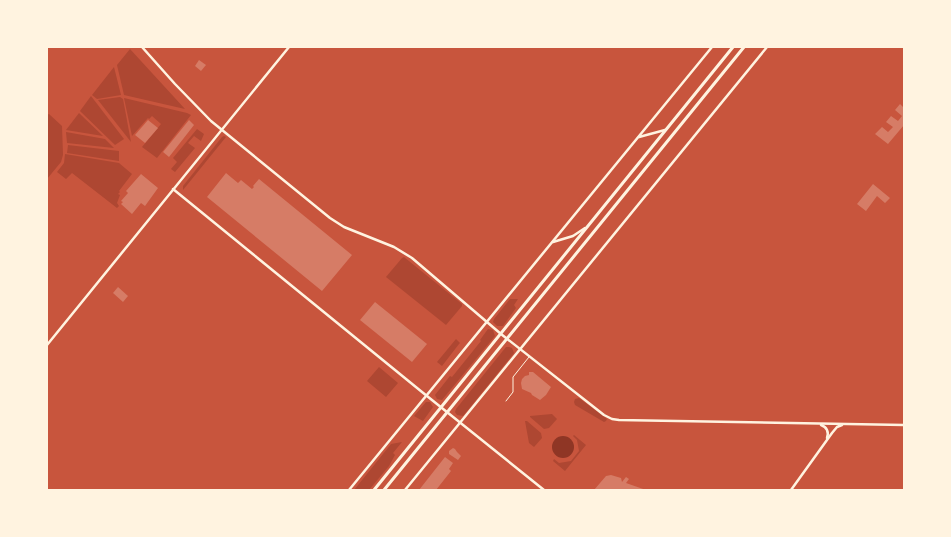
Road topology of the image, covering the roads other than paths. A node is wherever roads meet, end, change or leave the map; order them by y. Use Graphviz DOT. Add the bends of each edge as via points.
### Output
graph roads {
  1 [pos="142,47"];
  2 [pos="289,47"];
  3 [pos="712,47"];
  4 [pos="734,47"];
  5 [pos="744,47"];
  6 [pos="766,47"];
  7 [pos="669,127"];
  8 [pos="222,129"];
  9 [pos="638,138"];
  10 [pos="173,189"];
  11 [pos="589,226"];
  12 [pos="550,244"];
  13 [pos="487,322"];
  14 [pos="501,334"];
  15 [pos="507,338"];
  16 [pos="47,345"];
  17 [pos="520,349"];
  18 [pos="530,357"];
  19 [pos="427,396"];
  20 [pos="506,401"];
  21 [pos="442,408"];
  22 [pos="447,413"];
  23 [pos="460,423"];
  24 [pos="812,424"];
  25 [pos="845,424"];
  26 [pos="904,425"];
  27 [pos="827,440"];
  28 [pos="350,490"];
  29 [pos="374,490"];
  30 [pos="384,490"];
  31 [pos="405,490"];
  32 [pos="544,490"];
  33 [pos="791,490"];
  1 -- 8 [label="street" via="175,84"];
  2 -- 8 [label="street"];
  3 -- 9 [label="street"];
  4 -- 7 [label="main road"];
  5 -- 15 [label="main road"];
  6 -- 17 [label="street"];
  7 -- 9 [label="street"];
  7 -- 11 [label="main road"];
  8 -- 10 [label="street"];
  8 -- 13 [label="street" via="330,218 344,227 401,251"];
  9 -- 12 [label="street"];
  10 -- 16 [label="street"];
  10 -- 19 [label="street"];
  11 -- 12 [label="street" via="573,236"];
  11 -- 14 [label="main road"];
  12 -- 13 [label="street"];
  13 -- 14 [label="street"];
  13 -- 19 [label="street"];
  14 -- 15 [label="street"];
  14 -- 21 [label="main road"];
  15 -- 17 [label="street"];
  15 -- 22 [label="main road"];
  17 -- 18 [label="street"];
  17 -- 23 [label="street"];
  18 -- 20 [label="lane" via="513,377 513,392"];
  18 -- 24 [label="street" via="612,419"];
  19 -- 21 [label="street"];
  19 -- 28 [label="street"];
  21 -- 22 [label="street"];
  21 -- 29 [label="main road"];
  22 -- 23 [label="street"];
  22 -- 30 [label="main road"];
  23 -- 31 [label="street"];
  23 -- 32 [label="street"];
  24 -- 25 [label="street"];
  24 -- 27 [label="street" via="826,428"];
  25 -- 26 [label="street"];
  25 -- 27 [label="street" via="837,427"];
  27 -- 33 [label="street"];
}
